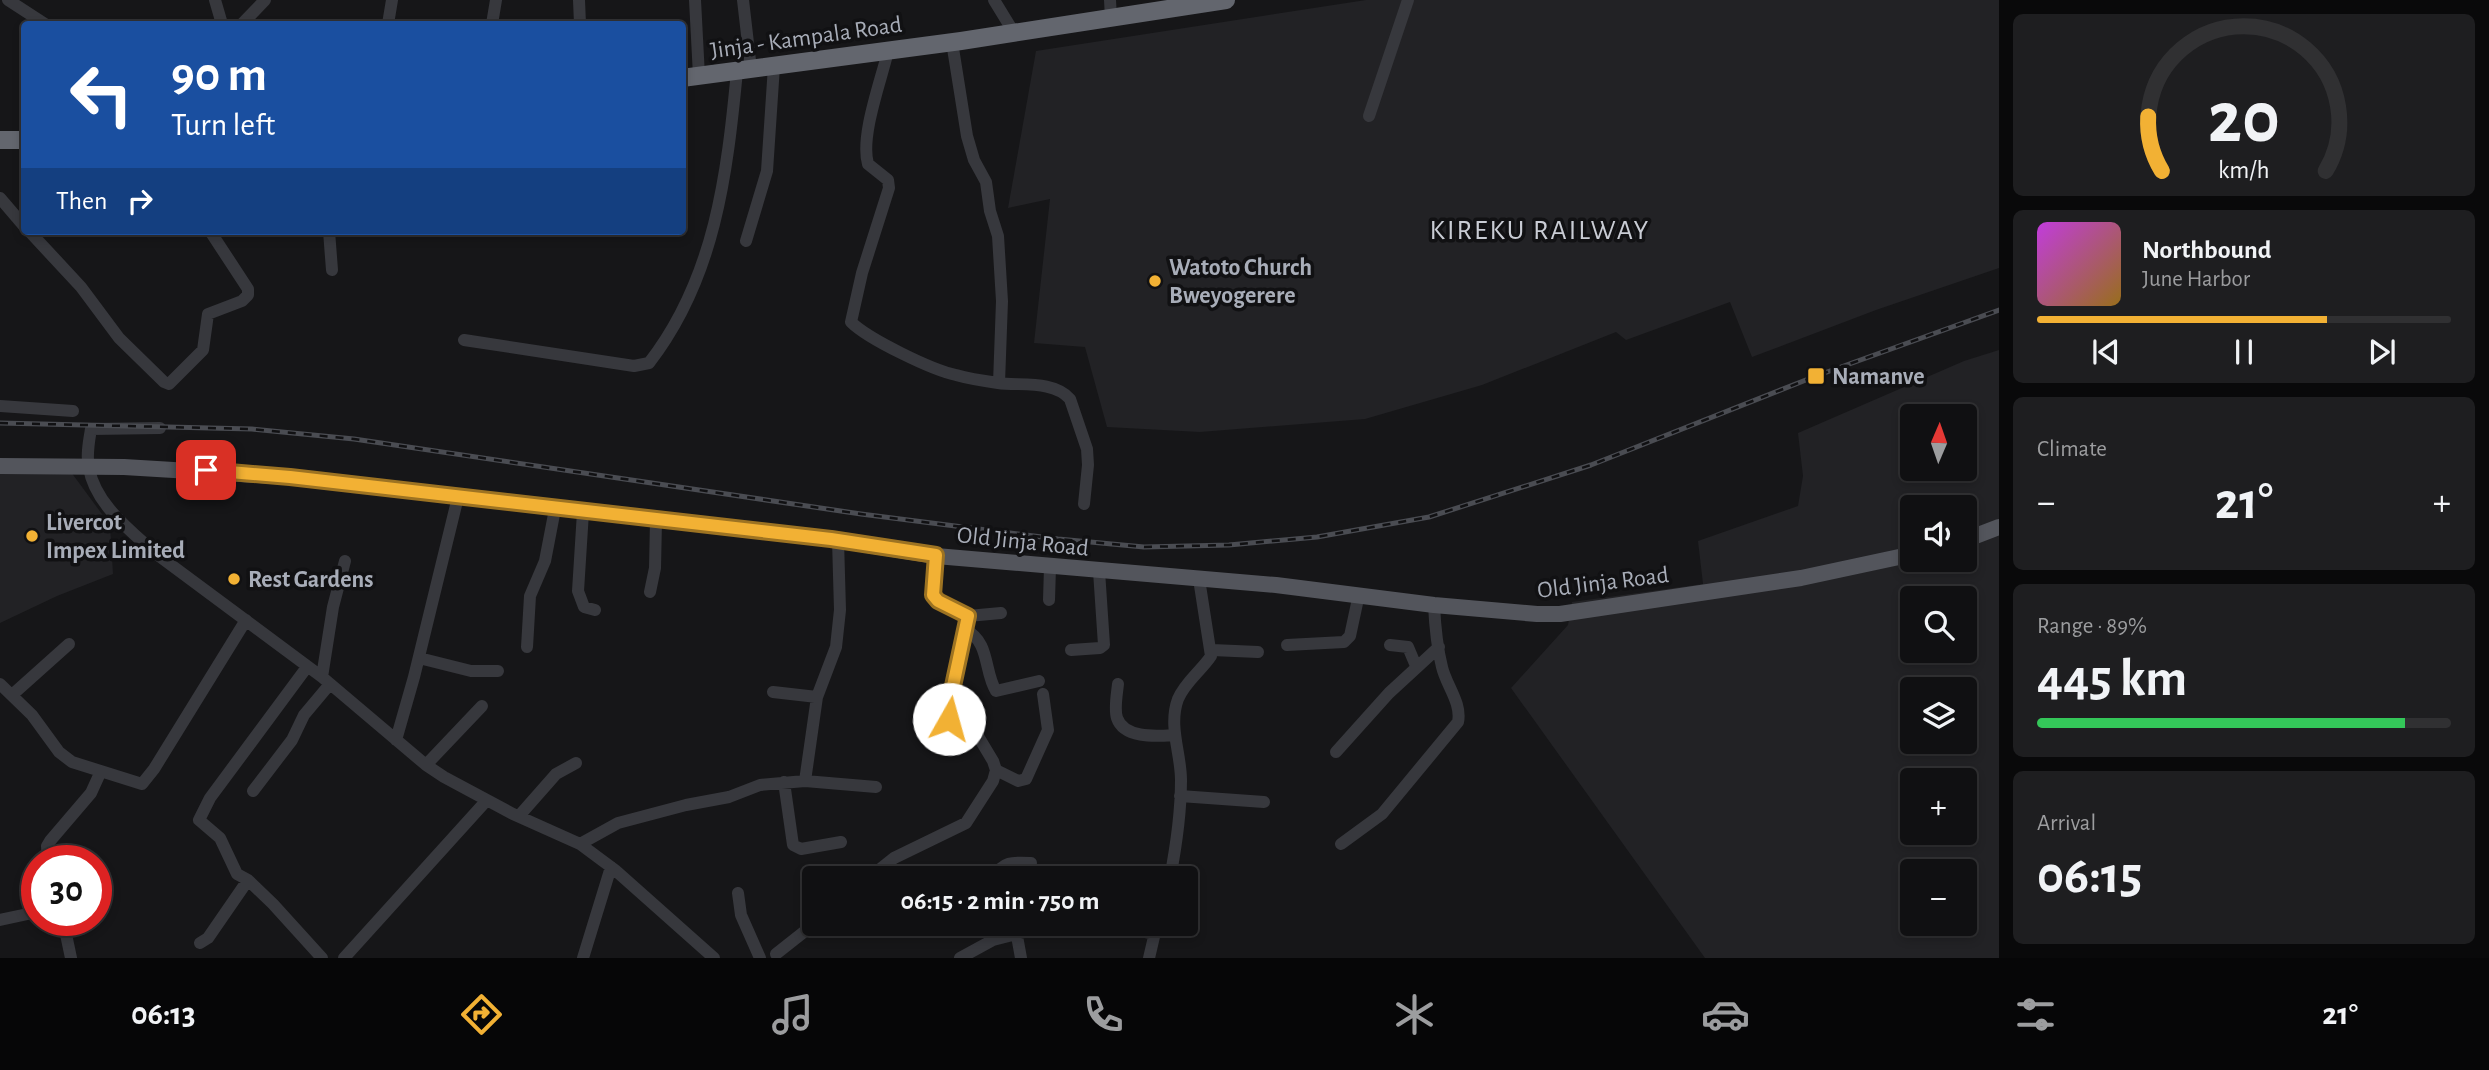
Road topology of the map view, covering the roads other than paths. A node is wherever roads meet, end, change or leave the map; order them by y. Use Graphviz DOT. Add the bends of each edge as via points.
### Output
graph roads {
  1 [pos="8,0"];
  2 [pos="215,0"];
  3 [pos="265,0"];
  4 [pos="392,0"];
  5 [pos="496,0"];
  6 [pos="579,0"];
  7 [pos="695,0"];
  8 [pos="743,0"];
  9 [pos="994,0"];
  10 [pos="1226,0"];
  11 [pos="1408,0"];
  12 [pos="1111,9"];
  13 [pos="40,21"];
  14 [pos="221,21"];
  15 [pos="245,21"];
  16 [pos="388,21"];
  17 [pos="492,21"];
  18 [pos="580,21"];
  19 [pos="1013,31"];
  20 [pos="952,42"];
  21 [pos="888,51"];
  22 [pos="774,66"];
  23 [pos="744,70"];
  24 [pos="691,77"];
  25 [pos="1369,116"];
  26 [pos="0,140"];
  27 [pos="21,140"];
  28 [pos="0,198"];
  29 [pos="21,222"];
  30 [pos="33,235"];
  31 [pos="213,235"];
  32 [pos="329,235"];
  33 [pos="746,241"];
  34 [pos="332,270"];
  35 [pos="464,340"];
  36 [pos="999,383"];
  37 [pos="0,406"];
  38 [pos="73,411"];
  39 [pos="160,428"];
  40 [pos="0,466"];
  41 [pos="88,466"];
  42 [pos="458,497"];
  43 [pos="1084,504"];
  44 [pos="555,509"];
  45 [pos="583,512"];
  46 [pos="656,521"];
  47 [pos="1999,527"];
  48 [pos="1977,535"];
  49 [pos="838,540"];
  50 [pos="936,555"];
  51 [pos="1900,557"];
  52 [pos="345,561"];
  53 [pos="1051,567"];
  54 [pos="1099,572"];
  55 [pos="1199,579"];
  56 [pos="650,592"];
  57 [pos="1359,594"];
  58 [pos="1049,600"];
  59 [pos="1434,605"];
  60 [pos="595,610"];
  61 [pos="1001,613"];
  62 [pos="246,620"];
  63 [pos="967,623"];
  64 [pos="69,644"];
  65 [pos="1287,645"];
  66 [pos="1390,645"];
  67 [pos="527,647"];
  68 [pos="1438,647"];
  69 [pos="1071,650"];
  70 [pos="1212,650"];
  71 [pos="1258,652"];
  72 [pos="419,658"];
  73 [pos="1416,666"];
  74 [pos="307,667"];
  75 [pos="498,671"];
  76 [pos="326,681"];
  77 [pos="0,684"];
  78 [pos="1118,684"];
  79 [pos="773,692"];
  80 [pos="12,695"];
  81 [pos="817,697"];
  82 [pos="482,706"];
  83 [pos="1174,735"];
  84 [pos="396,740"];
  85 [pos="1336,751"];
  86 [pos="576,764"];
  87 [pos="426,765"];
  88 [pos="996,770"];
  89 [pos="101,771"];
  90 [pos="805,781"];
  91 [pos="783,782"];
  92 [pos="876,787"];
  93 [pos="253,791"];
  94 [pos="1180,796"];
  95 [pos="487,800"];
  96 [pos="1264,802"];
  97 [pos="519,816"];
  98 [pos="841,842"];
  99 [pos="580,844"];
  100 [pos="1341,844"];
  101 [pos="48,845"];
  102 [pos="1031,863"];
  103 [pos="884,866"];
  104 [pos="1004,866"];
  105 [pos="1172,866"];
  106 [pos="611,867"];
  107 [pos="248,880"];
  108 [pos="738,893"];
  109 [pos="21,915"];
  110 [pos="0,920"];
  111 [pos="66,936"];
  112 [pos="802,936"];
  113 [pos="992,936"];
  114 [pos="1017,936"];
  115 [pos="1154,936"];
  116 [pos="993,940"];
  117 [pos="200,943"];
  118 [pos="781,956"];
  119 [pos="71,958"];
  120 [pos="322,958"];
  121 [pos="344,958"];
  122 [pos="583,958"];
  123 [pos="714,958"];
  124 [pos="760,958"];
  125 [pos="960,958"];
  126 [pos="1021,958"];
  127 [pos="1149,958"];
  1 -- 13 [label="street"];
  2 -- 14 [label="street"];
  3 -- 15 [label="street"];
  4 -- 16 [label="street"];
  5 -- 17 [label="street"];
  6 -- 18 [label="street"];
  7 -- 24 [label="street"];
  8 -- 23 [label="street"];
  9 -- 19 [label="street"];
  10 -- 12 [label="highway, Jinja - Kampala Road"];
  11 -- 25 [label="street"];
  12 -- 19 [label="highway, Jinja - Kampala Road"];
  19 -- 20 [label="highway, Jinja - Kampala Road"];
  20 -- 21 [label="highway, Jinja - Kampala Road"];
  20 -- 36 [label="street" via="967,136 986,182 998,236 1002,301"];
  21 -- 22 [label="highway, Jinja - Kampala Road"];
  21 -- 36 [label="street" via="866,131 866,155 871,167 888,180 889,188 851,322 940,370"];
  22 -- 23 [label="highway, Jinja - Kampala Road"];
  22 -- 33 [label="street" via="767,171"];
  23 -- 24 [label="highway, Jinja - Kampala Road"];
  23 -- 35 [label="street" via="706,257 676,324 649,363 634,366"];
  26 -- 27 [label="highway"];
  28 -- 29 [label="street"];
  30 -- 31 [label="street" via="81,287 119,338 169,384 203,350 208,314 248,295"];
  32 -- 34 [label="street"];
  36 -- 43 [label="street" via="1061,391 1070,399 1087,449"];
  37 -- 38 [label="street"];
  39 -- 41 [label="street" via="91,429"];
  40 -- 41 [label="main road, Old Jinja Road"];
  41 -- 42 [label="main road, Old Jinja Road" via="290,477"];
  41 -- 62 [label="street" via="96,488 118,519 155,553"];
  42 -- 44 [label="main road, Old Jinja Road"];
  42 -- 72 [label="street"];
  44 -- 45 [label="main road, Old Jinja Road"];
  44 -- 67 [label="street" via="545,561 530,596"];
  45 -- 46 [label="main road, Old Jinja Road"];
  45 -- 60 [label="street" via="578,591 584,607"];
  46 -- 49 [label="main road, Old Jinja Road"];
  46 -- 56 [label="street"];
  47 -- 48 [label="main road"];
  49 -- 50 [label="main road, Old Jinja Road"];
  49 -- 81 [label="street" via="836,647"];
  50 -- 53 [label="main road, Old Jinja Road"];
  50 -- 63 [label="street" via="933,595"];
  51 -- 59 [label="main road, Old Jinja Road" via="1801,578 1560,614"];
  52 -- 76 [label="street" via="333,607"];
  53 -- 54 [label="main road, Old Jinja Road"];
  53 -- 58 [label="street"];
  54 -- 55 [label="main road, Old Jinja Road"];
  54 -- 69 [label="street" via="1106,640 1100,648"];
  55 -- 57 [label="main road, Old Jinja Road"];
  55 -- 70 [label="street"];
  57 -- 59 [label="main road, Old Jinja Road"];
  57 -- 65 [label="street" via="1350,636 1344,642"];
  59 -- 68 [label="street"];
  61 -- 63 [label="street"];
  62 -- 74 [label="street"];
  62 -- 89 [label="street" via="147,781 139,784"];
  63 -- 88 [label="street" via="949,719 953,725 975,732"];
  63 -- 88 [label="street" via="980,644 996,691 1041,688 1048,730 1026,779 1018,781"];
  64 -- 80 [label="street"];
  66 -- 73 [label="street" via="1408,647"];
  68 -- 73 [label="street"];
  68 -- 100 [label="street" via="1458,722 1382,814"];
  70 -- 71 [label="street"];
  70 -- 83 [label="street" via="1179,697"];
  72 -- 75 [label="street"];
  72 -- 84 [label="street"];
  73 -- 85 [label="street"];
  74 -- 76 [label="street"];
  74 -- 107 [label="street" via="199,818 220,838 237,874"];
  76 -- 84 [label="street"];
  76 -- 93 [label="street" via="292,740"];
  77 -- 80 [label="street"];
  78 -- 83 [label="street" via="1116,716 1121,726 1152,736"];
  79 -- 81 [label="street"];
  80 -- 89 [label="street" via="63,756"];
  81 -- 90 [label="street"];
  82 -- 87 [label="street"];
  83 -- 94 [label="street"];
  84 -- 87 [label="street"];
  86 -- 97 [label="street" via="556,774"];
  87 -- 95 [label="street"];
  88 -- 103 [label="street" via="966,823"];
  89 -- 101 [label="street" via="91,793"];
  90 -- 91 [label="street"];
  90 -- 92 [label="street"];
  91 -- 98 [label="street" via="793,845 802,849"];
  91 -- 99 [label="street" via="618,823"];
  94 -- 96 [label="street"];
  94 -- 105 [label="street"];
  95 -- 97 [label="street"];
  95 -- 121 [label="street"];
  97 -- 99 [label="street"];
  99 -- 106 [label="street"];
  102 -- 104 [label="street"];
  106 -- 122 [label="street"];
  106 -- 123 [label="street"];
  107 -- 117 [label="street"];
  107 -- 120 [label="street"];
  108 -- 124 [label="street" via="741,915"];
  109 -- 110 [label="street"];
  111 -- 119 [label="street"];
  112 -- 118 [label="street"];
  113 -- 116 [label="street"];
  114 -- 116 [label="street"];
  114 -- 126 [label="street"];
  115 -- 127 [label="street"];
  116 -- 125 [label="street"];
  118 -- 124 [label="street"];
}
